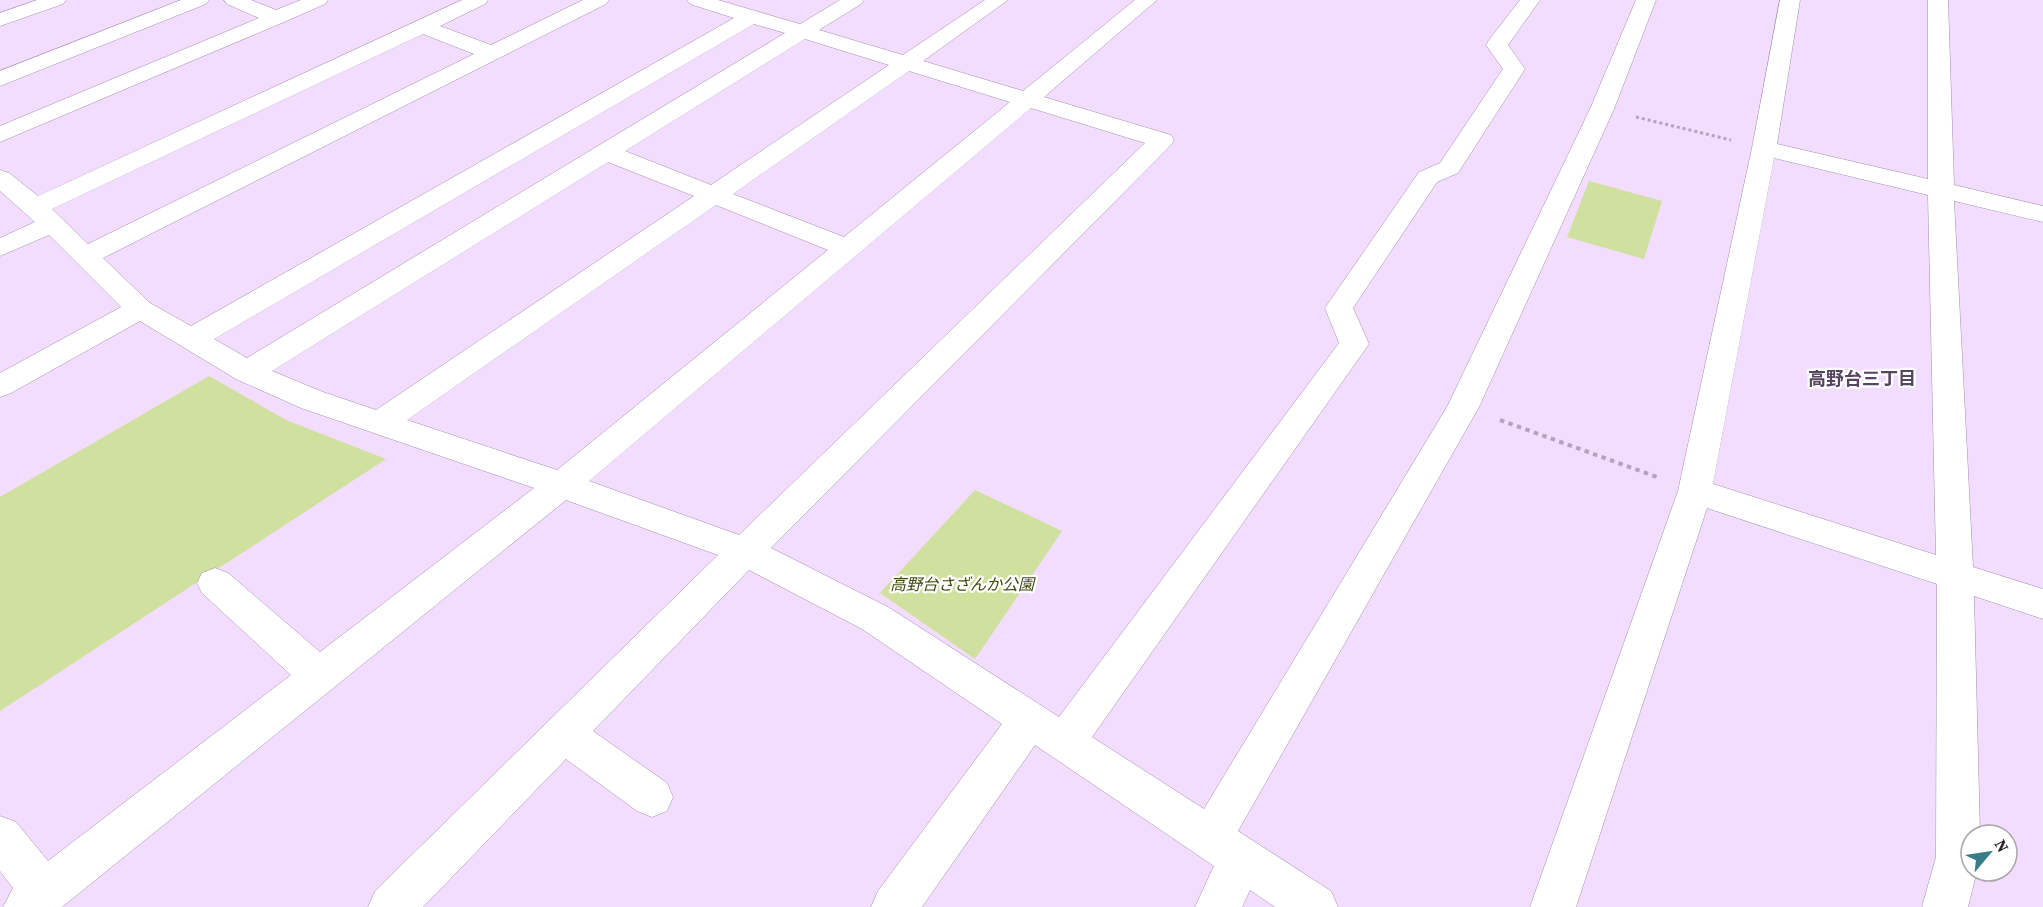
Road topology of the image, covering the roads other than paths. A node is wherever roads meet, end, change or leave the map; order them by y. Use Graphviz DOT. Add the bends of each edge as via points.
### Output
graph roads {
  1 [pos="56,0"];
  2 [pos="199,0"];
  3 [pos="234,0"];
  4 [pos="318,0"];
  5 [pos="478,0"];
  6 [pos="599,0"];
  7 [pos="698,0"];
  8 [pos="854,0"];
  9 [pos="998,0"];
  10 [pos="1148,0"];
  11 [pos="1530,0"];
  12 [pos="1646,0"];
  13 [pos="1790,0"];
  14 [pos="1938,0"];
  15 [pos="752,16"];
  16 [pos="277,18"];
  17 [pos="0,20"];
  18 [pos="422,26"];
  19 [pos="802,32"];
  20 [pos="492,53"];
  21 [pos="908,64"];
  22 [pos="0,79"];
  23 [pos="1025,99"];
  24 [pos="0,135"];
  25 [pos="1764,148"];
  26 [pos="606,152"];
  27 [pos="0,178"];
  28 [pos="1941,190"];
  29 [pos="716,195"];
  30 [pos="2043,214"];
  31 [pos="43,216"];
  32 [pos="0,248"];
  33 [pos="847,248"];
  34 [pos="85,256"];
  35 [pos="140,309"];
  36 [pos="190,340"];
  37 [pos="248,372"];
  38 [pos="0,386"];
  39 [pos="379,424"];
  40 [pos="562,485"];
  41 [pos="1695,491"];
  42 [pos="745,551"];
  43 [pos="1955,576"];
  44 [pos="215,583"];
  45 [pos="2043,604"];
  46 [pos="320,676"];
  47 [pos="1029,720"];
  48 [pos="564,733"];
  49 [pos="1064,743"];
  50 [pos="652,797"];
  51 [pos="0,837"];
  52 [pos="1225,850"];
  53 [pos="35,900"];
  54 [pos="391,907"];
  55 [pos="894,907"];
  56 [pos="1218,907"];
  57 [pos="1315,907"];
  58 [pos="1553,907"];
  59 [pos="1945,907"];
  1 -- 17 [label="street"];
  2 -- 22 [label="street"];
  3 -- 16 [label="street"];
  4 -- 16 [label="street"];
  5 -- 18 [label="street"];
  6 -- 20 [label="street"];
  7 -- 15 [label="street"];
  8 -- 19 [label="street"];
  9 -- 21 [label="street"];
  10 -- 23 [label="street"];
  11 -- 49 [label="street" via="1497,45 1514,69 1449,168 1428,177 1339,308 1354,344"];
  12 -- 52 [label="street" via="1602,109 1463,407"];
  13 -- 25 [label="street"];
  14 -- 28 [label="street"];
  15 -- 19 [label="street"];
  15 -- 36 [label="street"];
  16 -- 24 [label="street"];
  18 -- 20 [label="street"];
  18 -- 31 [label="street"];
  19 -- 21 [label="street"];
  19 -- 26 [label="street"];
  20 -- 34 [label="street"];
  21 -- 23 [label="street"];
  21 -- 29 [label="street"];
  23 -- 33 [label="street"];
  23 -- 42 [label="street" via="1162,140"];
  25 -- 28 [label="street"];
  25 -- 41 [label="street"];
  26 -- 29 [label="street"];
  26 -- 37 [label="street"];
  27 -- 31 [label="street"];
  28 -- 30 [label="street"];
  28 -- 43 [label="street"];
  29 -- 33 [label="street"];
  29 -- 39 [label="street"];
  31 -- 32 [label="street"];
  31 -- 34 [label="street"];
  33 -- 40 [label="street"];
  34 -- 35 [label="street"];
  35 -- 36 [label="street"];
  35 -- 38 [label="street"];
  36 -- 37 [label="street"];
  37 -- 39 [label="street"];
  39 -- 40 [label="street"];
  40 -- 42 [label="street"];
  40 -- 46 [label="street"];
  41 -- 43 [label="street"];
  41 -- 58 [label="street"];
  42 -- 47 [label="street" via="875,618"];
  42 -- 48 [label="street"];
  43 -- 45 [label="street"];
  43 -- 59 [label="street" via="1958,857"];
  44 -- 46 [label="street"];
  46 -- 53 [label="street"];
  47 -- 49 [label="street"];
  47 -- 55 [label="street"];
  48 -- 50 [label="street"];
  48 -- 54 [label="street"];
  49 -- 52 [label="street"];
  51 -- 53 [label="street"];
  52 -- 56 [label="street"];
  52 -- 57 [label="street"];
}
